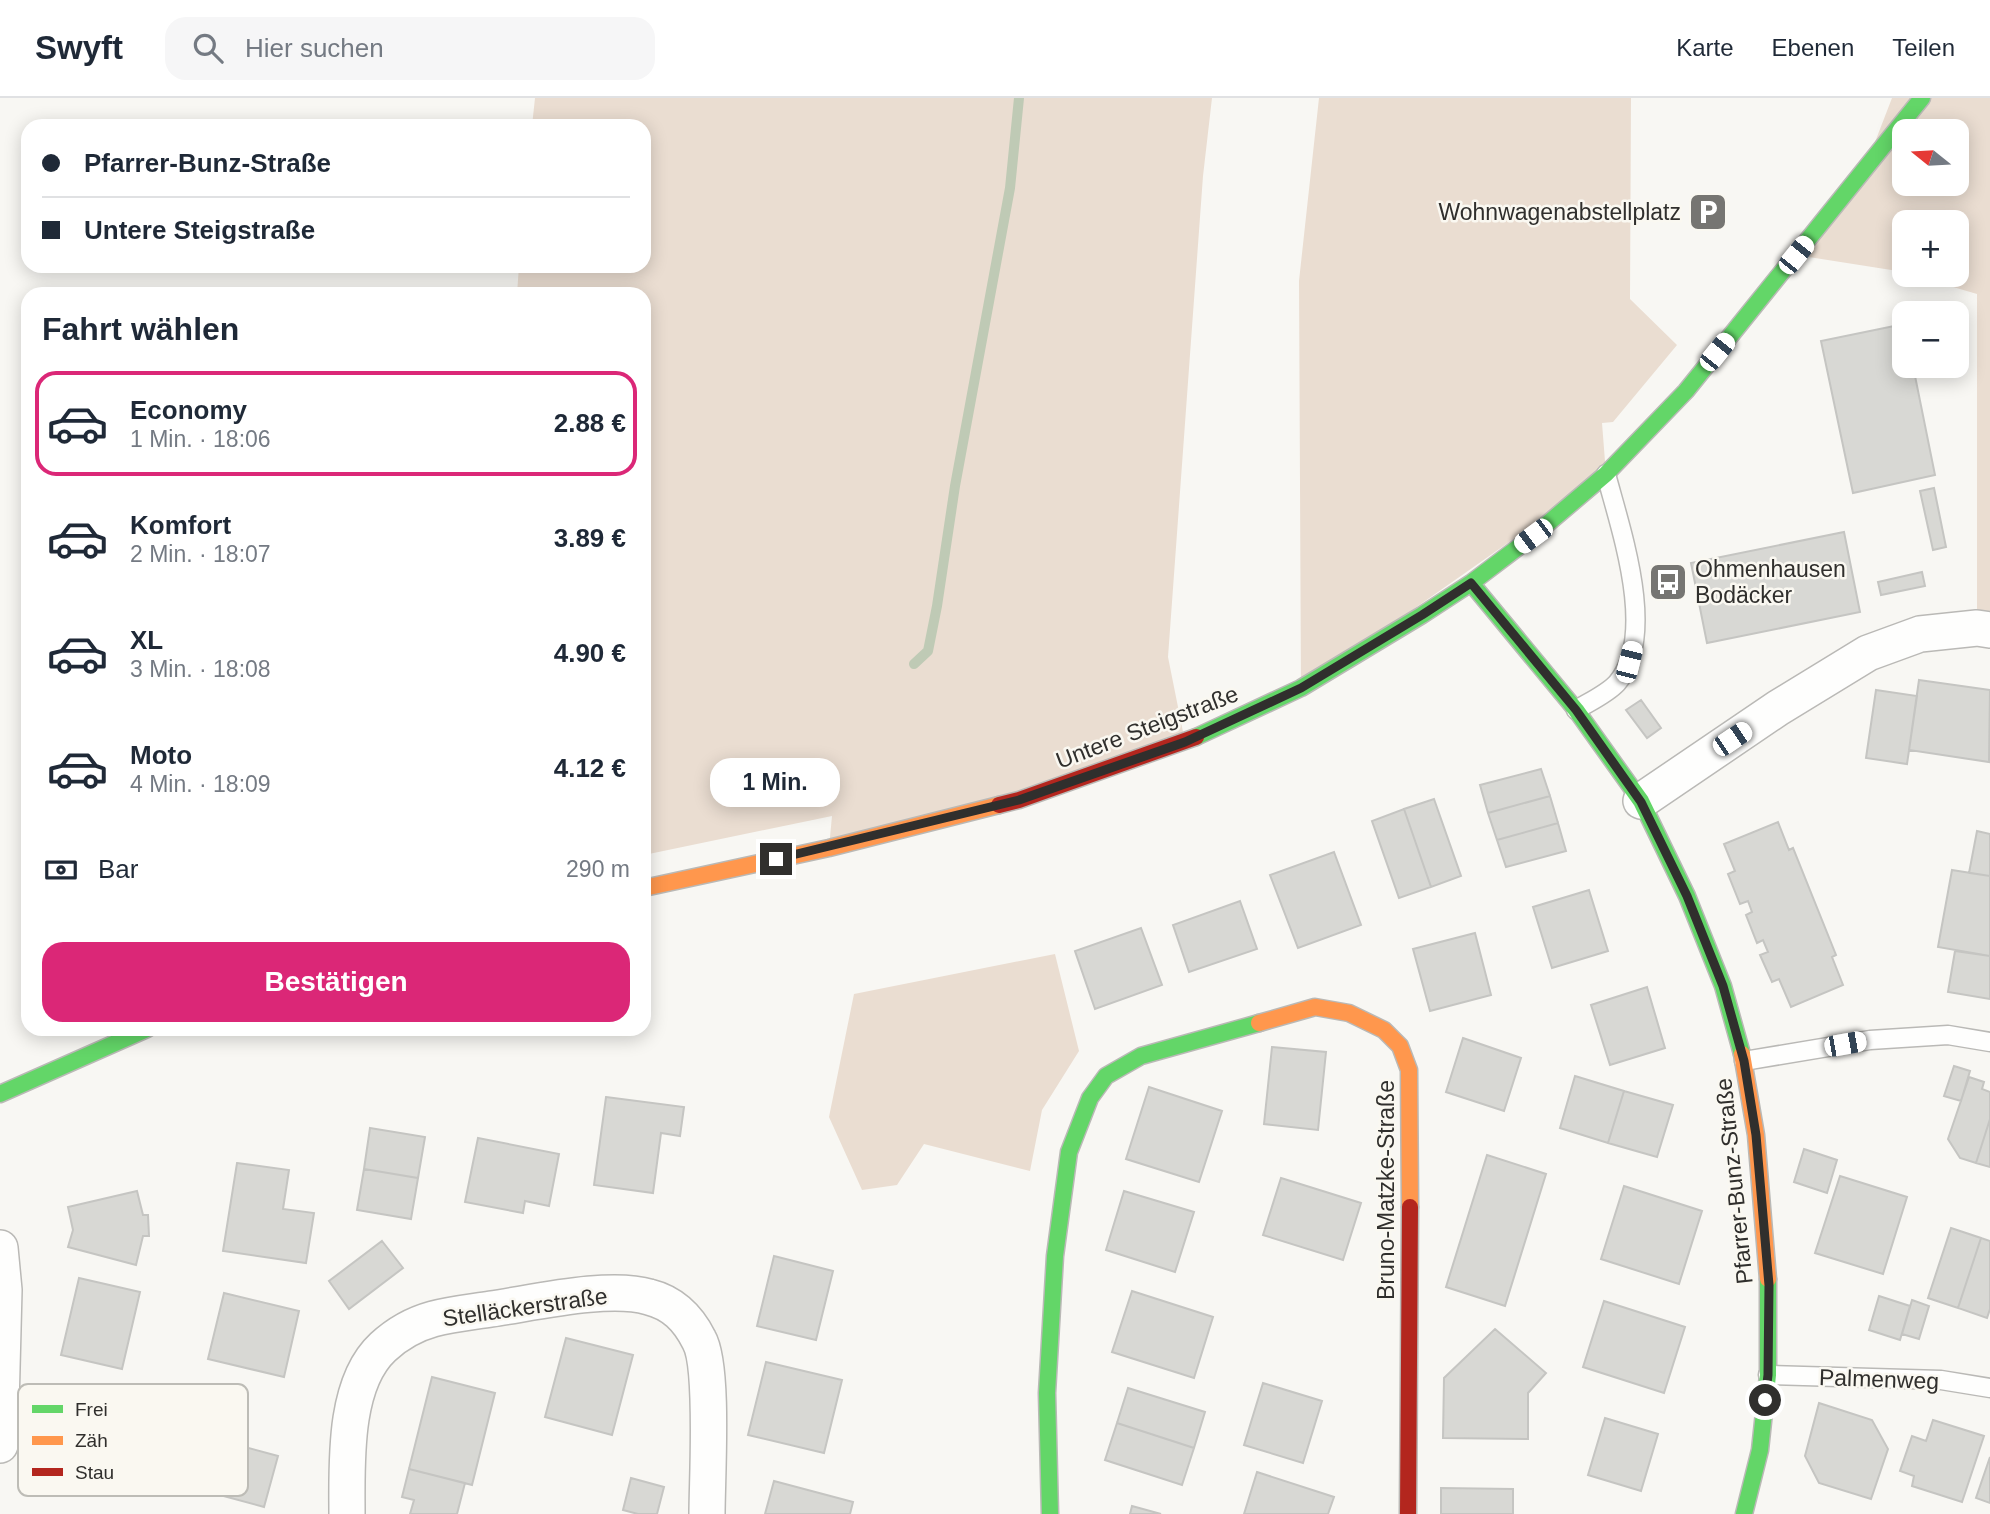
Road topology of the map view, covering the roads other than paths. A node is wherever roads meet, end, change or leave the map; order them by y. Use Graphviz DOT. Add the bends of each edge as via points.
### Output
graph roads {
  1 [pos="1922,98"];
  2 [pos="1606,474"];
  3 [pos="1471,583"];
  4 [pos="1990,629"];
  5 [pos="1576,710"];
  6 [pos="1641,802"];
  7 [pos="651,886"];
  8 [pos="131,1036"];
  9 [pos="1990,1042"];
  10 [pos="1744,1061"];
  11 [pos="0,1094"];
  12 [pos="0,1248"];
  13 [pos="1768,1375"];
  14 [pos="1990,1388"];
  15 [pos="0,1445"];
  16 [pos="347,1514"];
  17 [pos="707,1514"];
  18 [pos="1050,1514"];
  19 [pos="1408,1514"];
  20 [pos="1744,1514"];
  1 -- 2 [label="street, Untere Steigstraße" via="1686,391"];
  2 -- 3 [label="street, Untere Steigstraße"];
  2 -- 5 [label="lane" via="1634,595 1635,637 1629,662 1616,684"];
  3 -- 5 [label="street, Pfarrer-Bunz-Straße"];
  3 -- 7 [label="street, Untere Steigstraße" via="1301,688 1185,742 1019,800"];
  4 -- 6 [label="street" via="1920,634 1868,653"];
  5 -- 6 [label="street, Pfarrer-Bunz-Straße"];
  6 -- 10 [label="street, Pfarrer-Bunz-Straße" via="1687,896 1723,986"];
  8 -- 11 [label="street"];
  9 -- 10 [label="lane" via="1948,1035 1883,1039"];
  10 -- 13 [label="street, Pfarrer-Bunz-Straße" via="1756,1135 1769,1285"];
  12 -- 15 [label="street" via="4,1290"];
  13 -- 14 [label="lane, Palmenweg" via="1941,1380"];
  13 -- 20 [label="street, Pfarrer-Bunz-Straße" via="1760,1450"];
  16 -- 17 [label="street, Stelläckerstraße" via="347,1450 353,1407 381,1348 406,1329 434,1319 604,1293 649,1296 681,1312 701,1343 707,1379"];
  18 -- 19 [label="street, Bruno-Matzke-Straße" via="1047,1393 1055,1256 1069,1152 1090,1097 1106,1076 1141,1056 1315,1007 1349,1013 1384,1030 1400,1045 1409,1069"];
}
